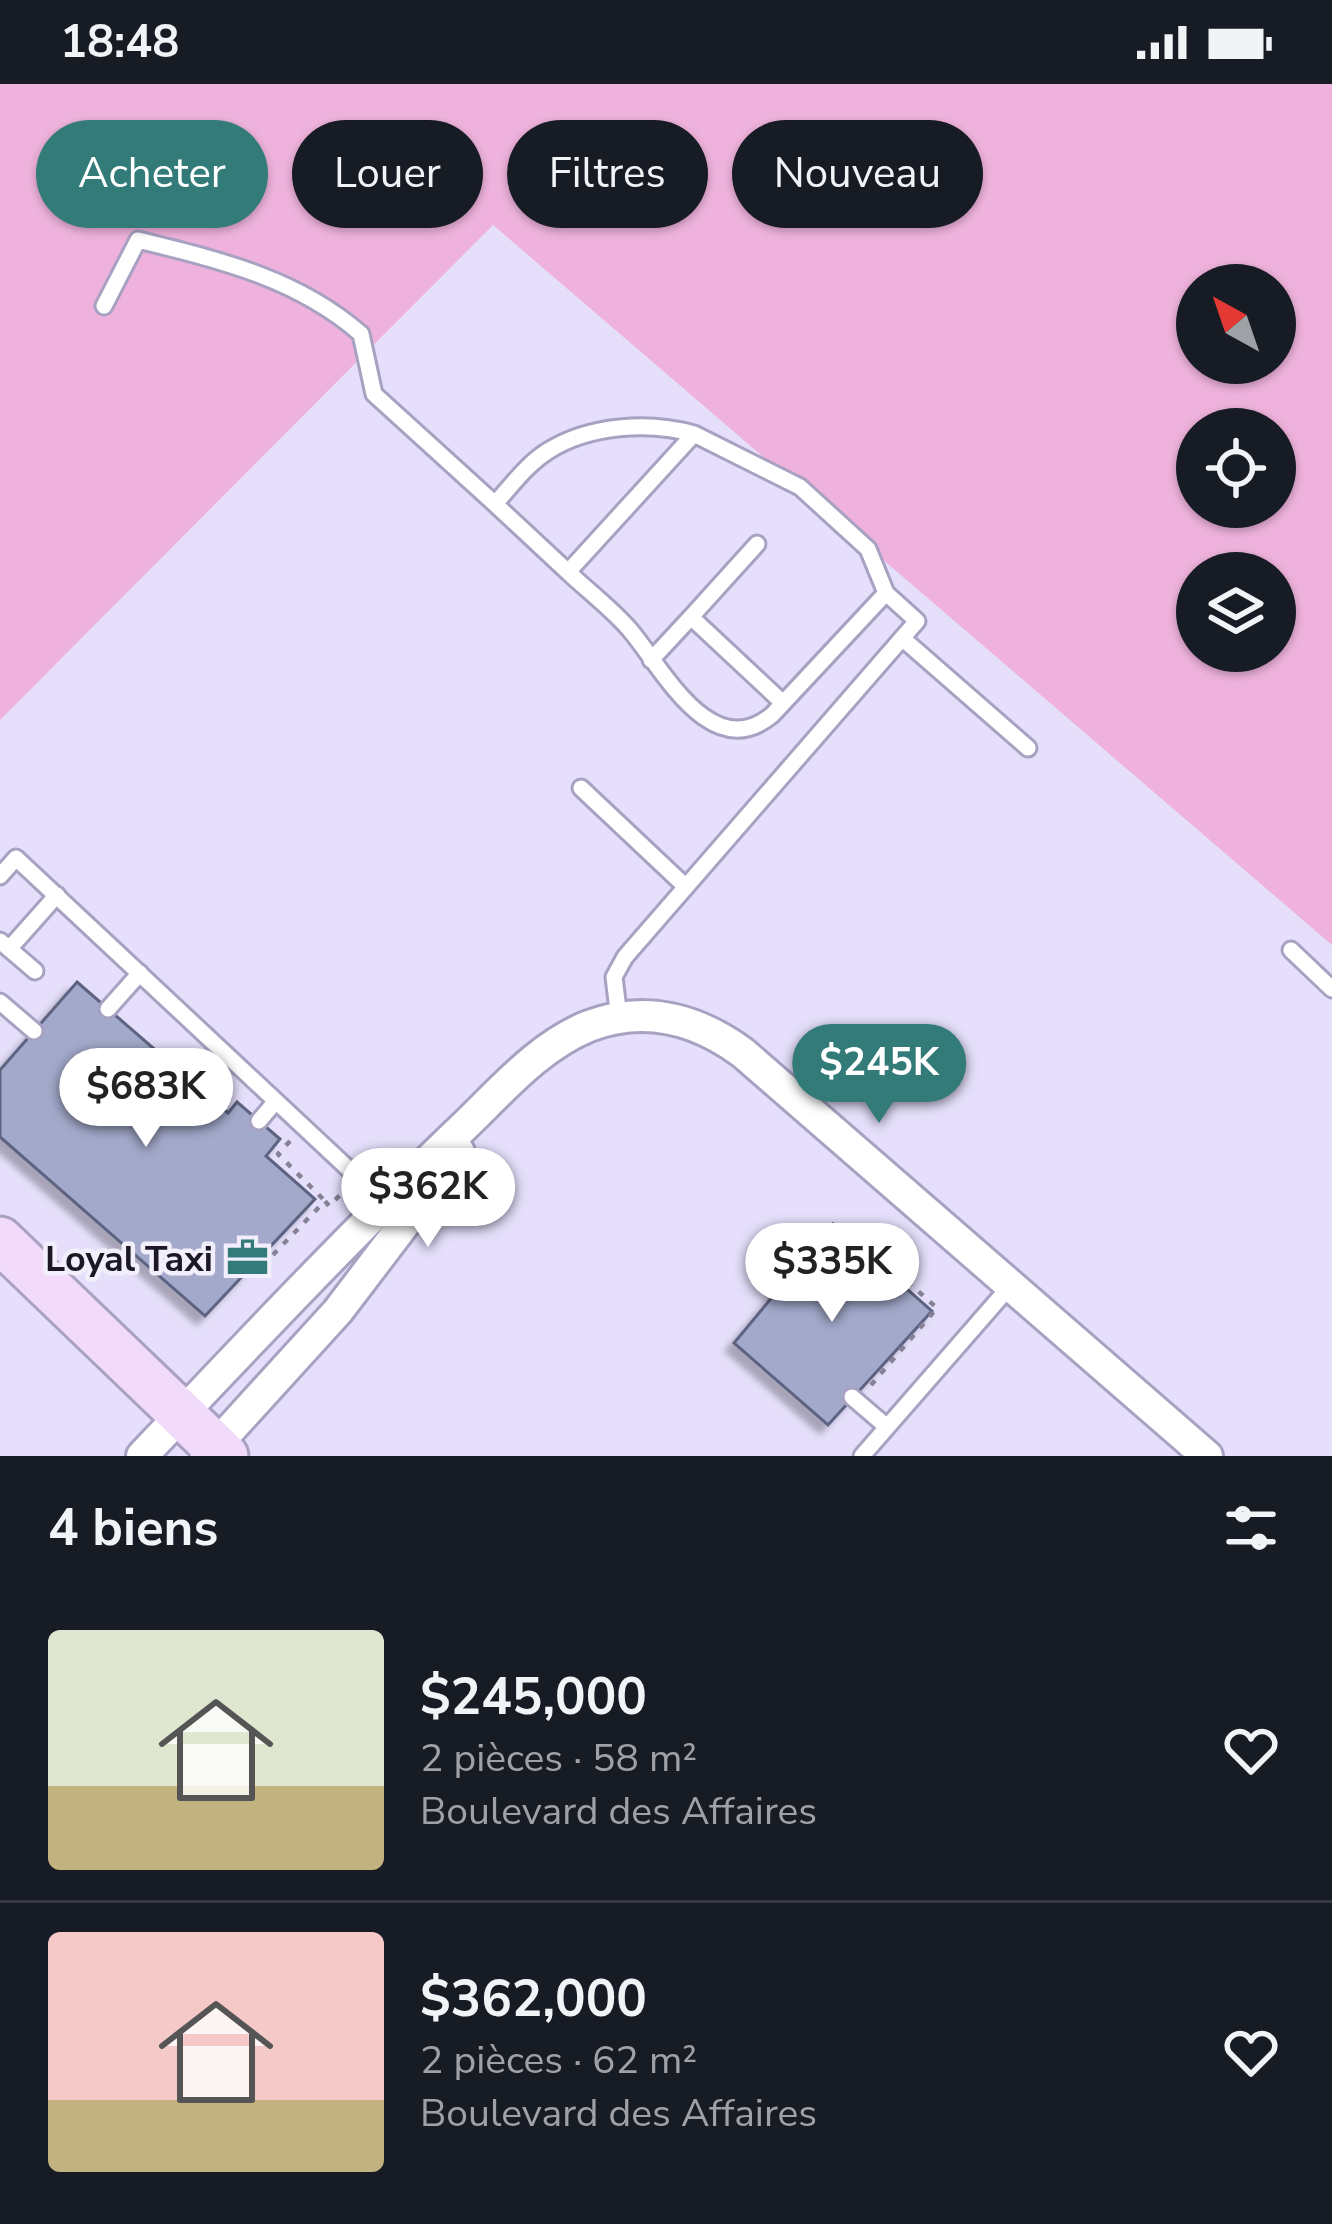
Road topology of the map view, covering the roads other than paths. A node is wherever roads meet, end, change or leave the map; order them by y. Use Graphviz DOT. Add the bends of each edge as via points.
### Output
graph roads {
  1 [pos="104,306"];
  2 [pos="694,434"];
  3 [pos="495,504"];
  4 [pos="757,544"];
  5 [pos="568,572"];
  6 [pos="886,593"];
  7 [pos="691,616"];
  8 [pos="902,638"];
  9 [pos="651,660"];
  10 [pos="783,703"];
  11 [pos="1028,748"];
  12 [pos="581,788"];
  13 [pos="0,876"];
  14 [pos="686,887"];
  15 [pos="57,896"];
  16 [pos="5,945"];
  17 [pos="1292,950"];
  18 [pos="35,971"];
  19 [pos="140,973"];
  20 [pos="1332,989"];
  21 [pos="0,1002"];
  22 [pos="108,1009"];
  23 [pos="619,1018"];
  24 [pos="34,1031"];
  25 [pos="275,1101"];
  26 [pos="259,1121"];
  27 [pos="396,1213"];
  28 [pos="0,1240"];
  29 [pos="1011,1285"];
  30 [pos="852,1397"];
  31 [pos="181,1414"];
  32 [pos="887,1427"];
  33 [pos="216,1453"];
  34 [pos="142,1456"];
  35 [pos="862,1456"];
  36 [pos="1207,1456"];
  1 -- 3 [label="lane" via="138,240 292,287 361,334 374,394"];
  2 -- 3 [label="lane" via="646,424 557,446"];
  2 -- 5 [label="lane"];
  2 -- 6 [label="lane" via="800,487 868,549"];
  3 -- 5 [label="lane"];
  4 -- 7 [label="lane"];
  5 -- 9 [label="lane"];
  6 -- 8 [label="lane" via="917,621"];
  6 -- 10 [label="lane"];
  7 -- 9 [label="lane"];
  7 -- 10 [label="lane"];
  8 -- 11 [label="lane"];
  8 -- 14 [label="lane"];
  9 -- 10 [label="lane" via="704,717 726,729 759,725"];
  12 -- 14 [label="lane"];
  13 -- 15 [label="lane" via="16,858"];
  14 -- 23 [label="lane" via="619,966"];
  15 -- 16 [label="lane"];
  15 -- 19 [label="lane"];
  16 -- 18 [label="lane"];
  17 -- 20 [label="lane"];
  19 -- 22 [label="lane"];
  19 -- 25 [label="lane"];
  21 -- 24 [label="lane"];
  23 -- 27 [label="street" via="560,1041 508,1084"];
  23 -- 29 [label="street" via="677,1018 730,1043"];
  25 -- 26 [label="lane"];
  25 -- 27 [label="lane"];
  27 -- 31 [label="street"];
  27 -- 33 [label="street" via="338,1311"];
  28 -- 31 [label="street"];
  29 -- 32 [label="lane"];
  29 -- 36 [label="street"];
  30 -- 32 [label="lane"];
  31 -- 33 [label="street"];
  31 -- 34 [label="street"];
  32 -- 35 [label="lane"];
}
